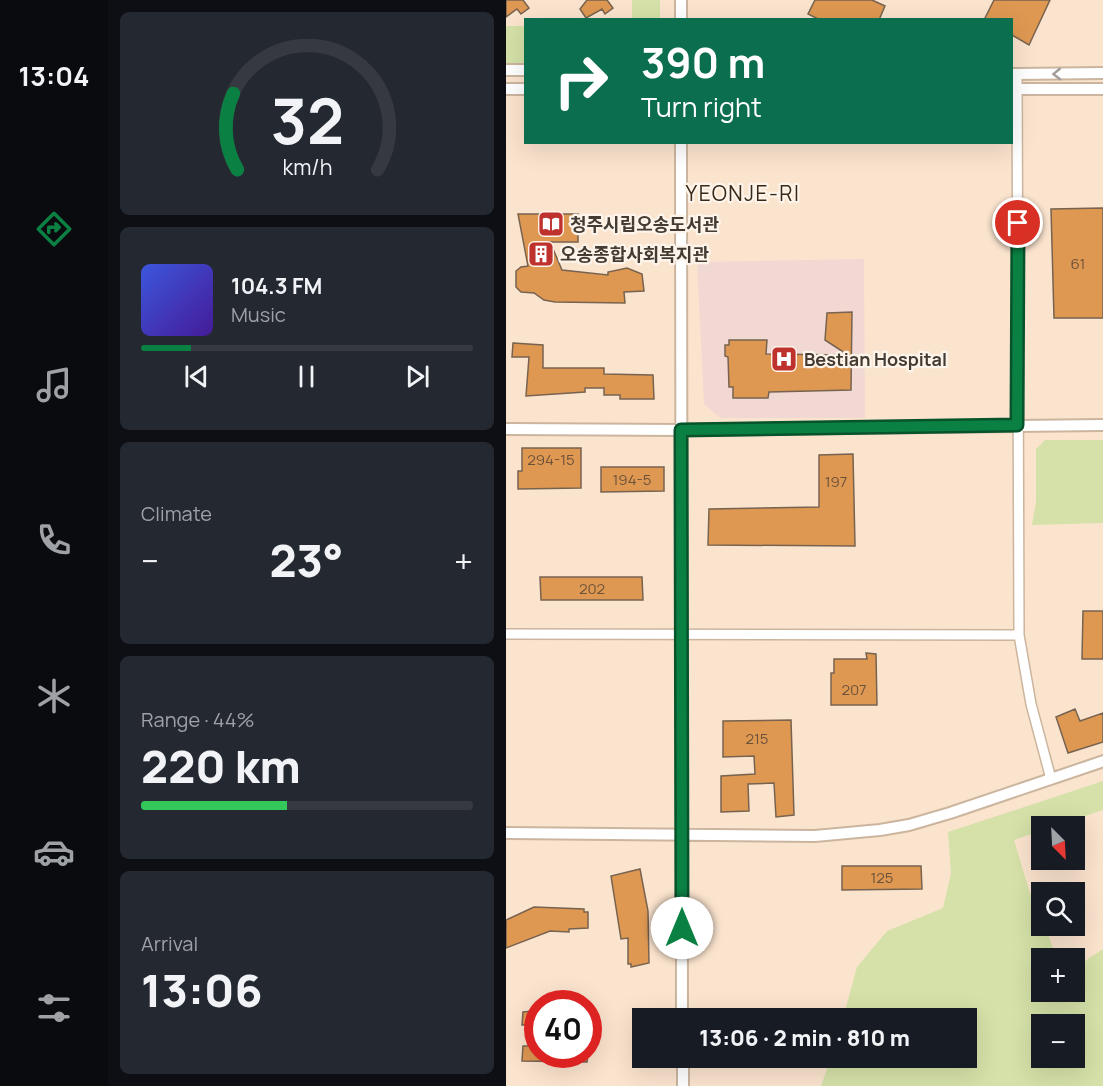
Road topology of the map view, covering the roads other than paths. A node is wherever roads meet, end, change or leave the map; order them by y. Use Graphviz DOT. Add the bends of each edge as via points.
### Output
graph roads {
  1 [pos="681,0"];
  2 [pos="681,18"];
  3 [pos="506,69"];
  4 [pos="524,70"];
  5 [pos="1103,73"];
  6 [pos="1014,74"];
  7 [pos="506,89"];
  8 [pos="524,89"];
  9 [pos="1015,89"];
  10 [pos="1103,89"];
  11 [pos="681,144"];
  12 [pos="1017,425"];
  13 [pos="1103,425"];
  14 [pos="506,429"];
  15 [pos="681,430"];
  16 [pos="681,633"];
  17 [pos="506,634"];
  18 [pos="1019,635"];
  19 [pos="1103,761"];
  20 [pos="1050,778"];
  21 [pos="506,833"];
  22 [pos="683,836"];
  23 [pos="682,1008"];
  24 [pos="683,1068"];
  25 [pos="683,1086"];
  1 -- 2 [label="street"];
  3 -- 4 [label="street"];
  5 -- 6 [label="street, one-way"];
  6 -- 9 [label="street"];
  7 -- 8 [label="street"];
  9 -- 10 [label="street"];
  9 -- 12 [label="street"];
  11 -- 15 [label="street"];
  12 -- 13 [label="street"];
  12 -- 15 [label="street"];
  12 -- 18 [label="street"];
  14 -- 15 [label="street"];
  15 -- 16 [label="street"];
  16 -- 17 [label="street"];
  16 -- 18 [label="street"];
  16 -- 22 [label="street"];
  18 -- 20 [label="street"];
  19 -- 20 [label="street"];
  20 -- 22 [label="street" via="950,813 880,830 815,836"];
  21 -- 22 [label="street"];
  22 -- 23 [label="street"];
  24 -- 25 [label="street"];
}
